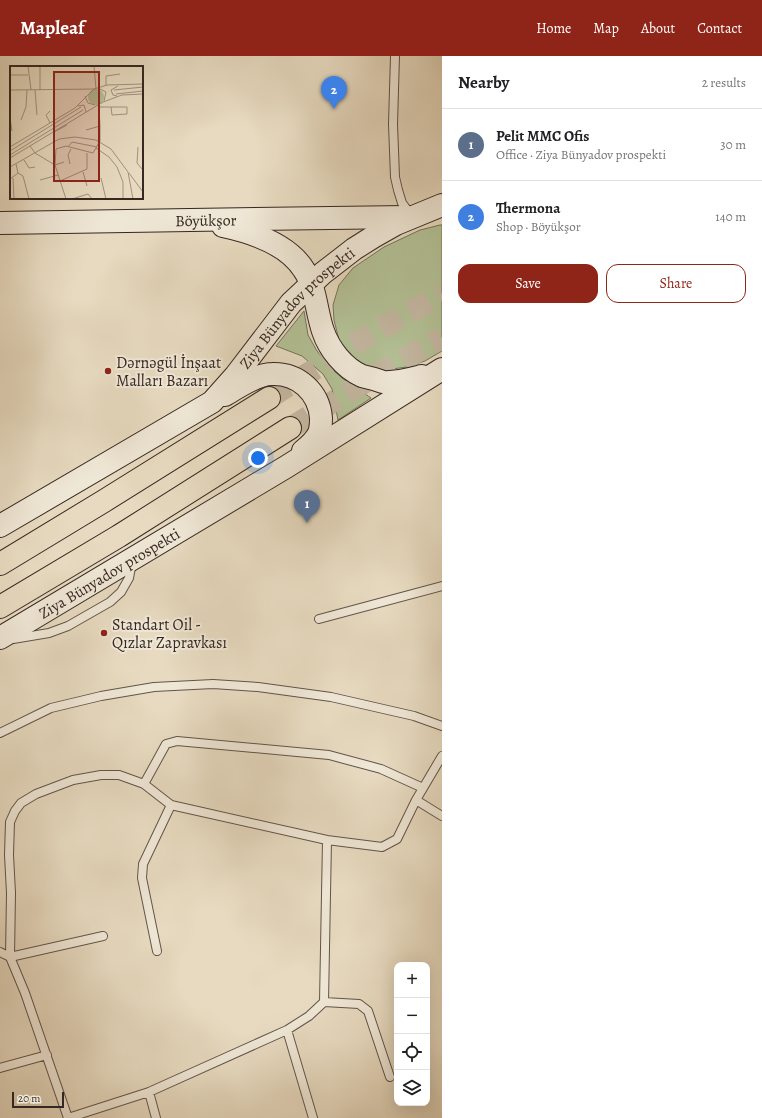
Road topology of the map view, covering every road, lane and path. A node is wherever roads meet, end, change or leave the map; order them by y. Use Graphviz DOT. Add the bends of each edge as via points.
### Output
graph roads {
  1 [pos="394,56"];
  2 [pos="442,205"];
  3 [pos="442,212"];
  4 [pos="412,217"];
  5 [pos="190,220"];
  6 [pos="0,224"];
  7 [pos="311,283"];
  8 [pos="441,372"];
  9 [pos="269,398"];
  10 [pos="212,402"];
  11 [pos="290,428"];
  12 [pos="286,467"];
  13 [pos="0,526"];
  14 [pos="0,564"];
  15 [pos="442,586"];
  16 [pos="0,607"];
  17 [pos="319,619"];
  18 [pos="0,639"];
  19 [pos="442,726"];
  20 [pos="0,733"];
  21 [pos="442,756"];
  22 [pos="144,784"];
  23 [pos="423,788"];
  24 [pos="416,800"];
  25 [pos="171,805"];
  26 [pos="442,816"];
  27 [pos="327,840"];
  28 [pos="103,936"];
  29 [pos="157,951"];
  30 [pos="0,952"];
  31 [pos="10,957"];
  32 [pos="324,1002"];
  33 [pos="287,1030"];
  34 [pos="47,1055"];
  35 [pos="0,1068"];
  36 [pos="390,1077"];
  37 [pos="149,1092"];
  38 [pos="68,1118"];
  39 [pos="156,1118"];
  40 [pos="313,1118"];
  1 -- 4 [label="lane" via="393,124 396,177 402,203"];
  2 -- 4 [label="main road, Ziya Bünyadov prospekti"];
  3 -- 4 [label="main road"];
  4 -- 5 [label="main road, Böyükşor"];
  4 -- 7 [label="main road, Ziya Bünyadov prospekti" via="354,249"];
  5 -- 6 [label="main road, Böyükşor"];
  5 -- 7 [label="main road" via="228,227 272,242 296,258"];
  7 -- 8 [label="main road" via="323,331 336,354 350,368 362,376 382,382"];
  7 -- 10 [label="main road, Ziya Bünyadov prospekti" via="291,303"];
  8 -- 12 [label="main road, Ziya Bünyadov prospekti"];
  9 -- 14 [label="main road"];
  10 -- 12 [label="main road" via="254,379 270,374 284,374 309,388 320,410 319,433"];
  10 -- 13 [label="main road, Ziya Bünyadov prospekti"];
  11 -- 16 [label="main road, Ziya Bünyadov prospekti" via="119,536"];
  12 -- 18 [label="main road, Ziya Bünyadov prospekti"];
  15 -- 17 [label="lane"];
  19 -- 20 [label="lane" via="414,716 331,697 213,684 154,687 101,696 51,708"];
  21 -- 23 [label="lane"];
  22 -- 23 [label="lane" via="166,744 177,741 329,755 381,769"];
  22 -- 25 [label="lane"];
  22 -- 31 [label="lane" via="118,775 73,780 36,794 15,811 10,822"];
  23 -- 24 [label="lane"];
  24 -- 26 [label="lane"];
  24 -- 27 [label="lane" via="397,838 382,847"];
  25 -- 27 [label="lane"];
  25 -- 29 [label="lane" via="143,864 142,878"];
  27 -- 32 [label="lane"];
  28 -- 31 [label="lane"];
  30 -- 31 [label="lane"];
  31 -- 34 [label="lane"];
  32 -- 33 [label="lane" via="309,1016"];
  32 -- 36 [label="lane" via="359,1004 368,1010"];
  33 -- 37 [label="lane"];
  33 -- 40 [label="lane"];
  34 -- 35 [label="lane"];
  34 -- 38 [label="lane"];
  37 -- 38 [label="lane"];
  37 -- 39 [label="lane"];
}
